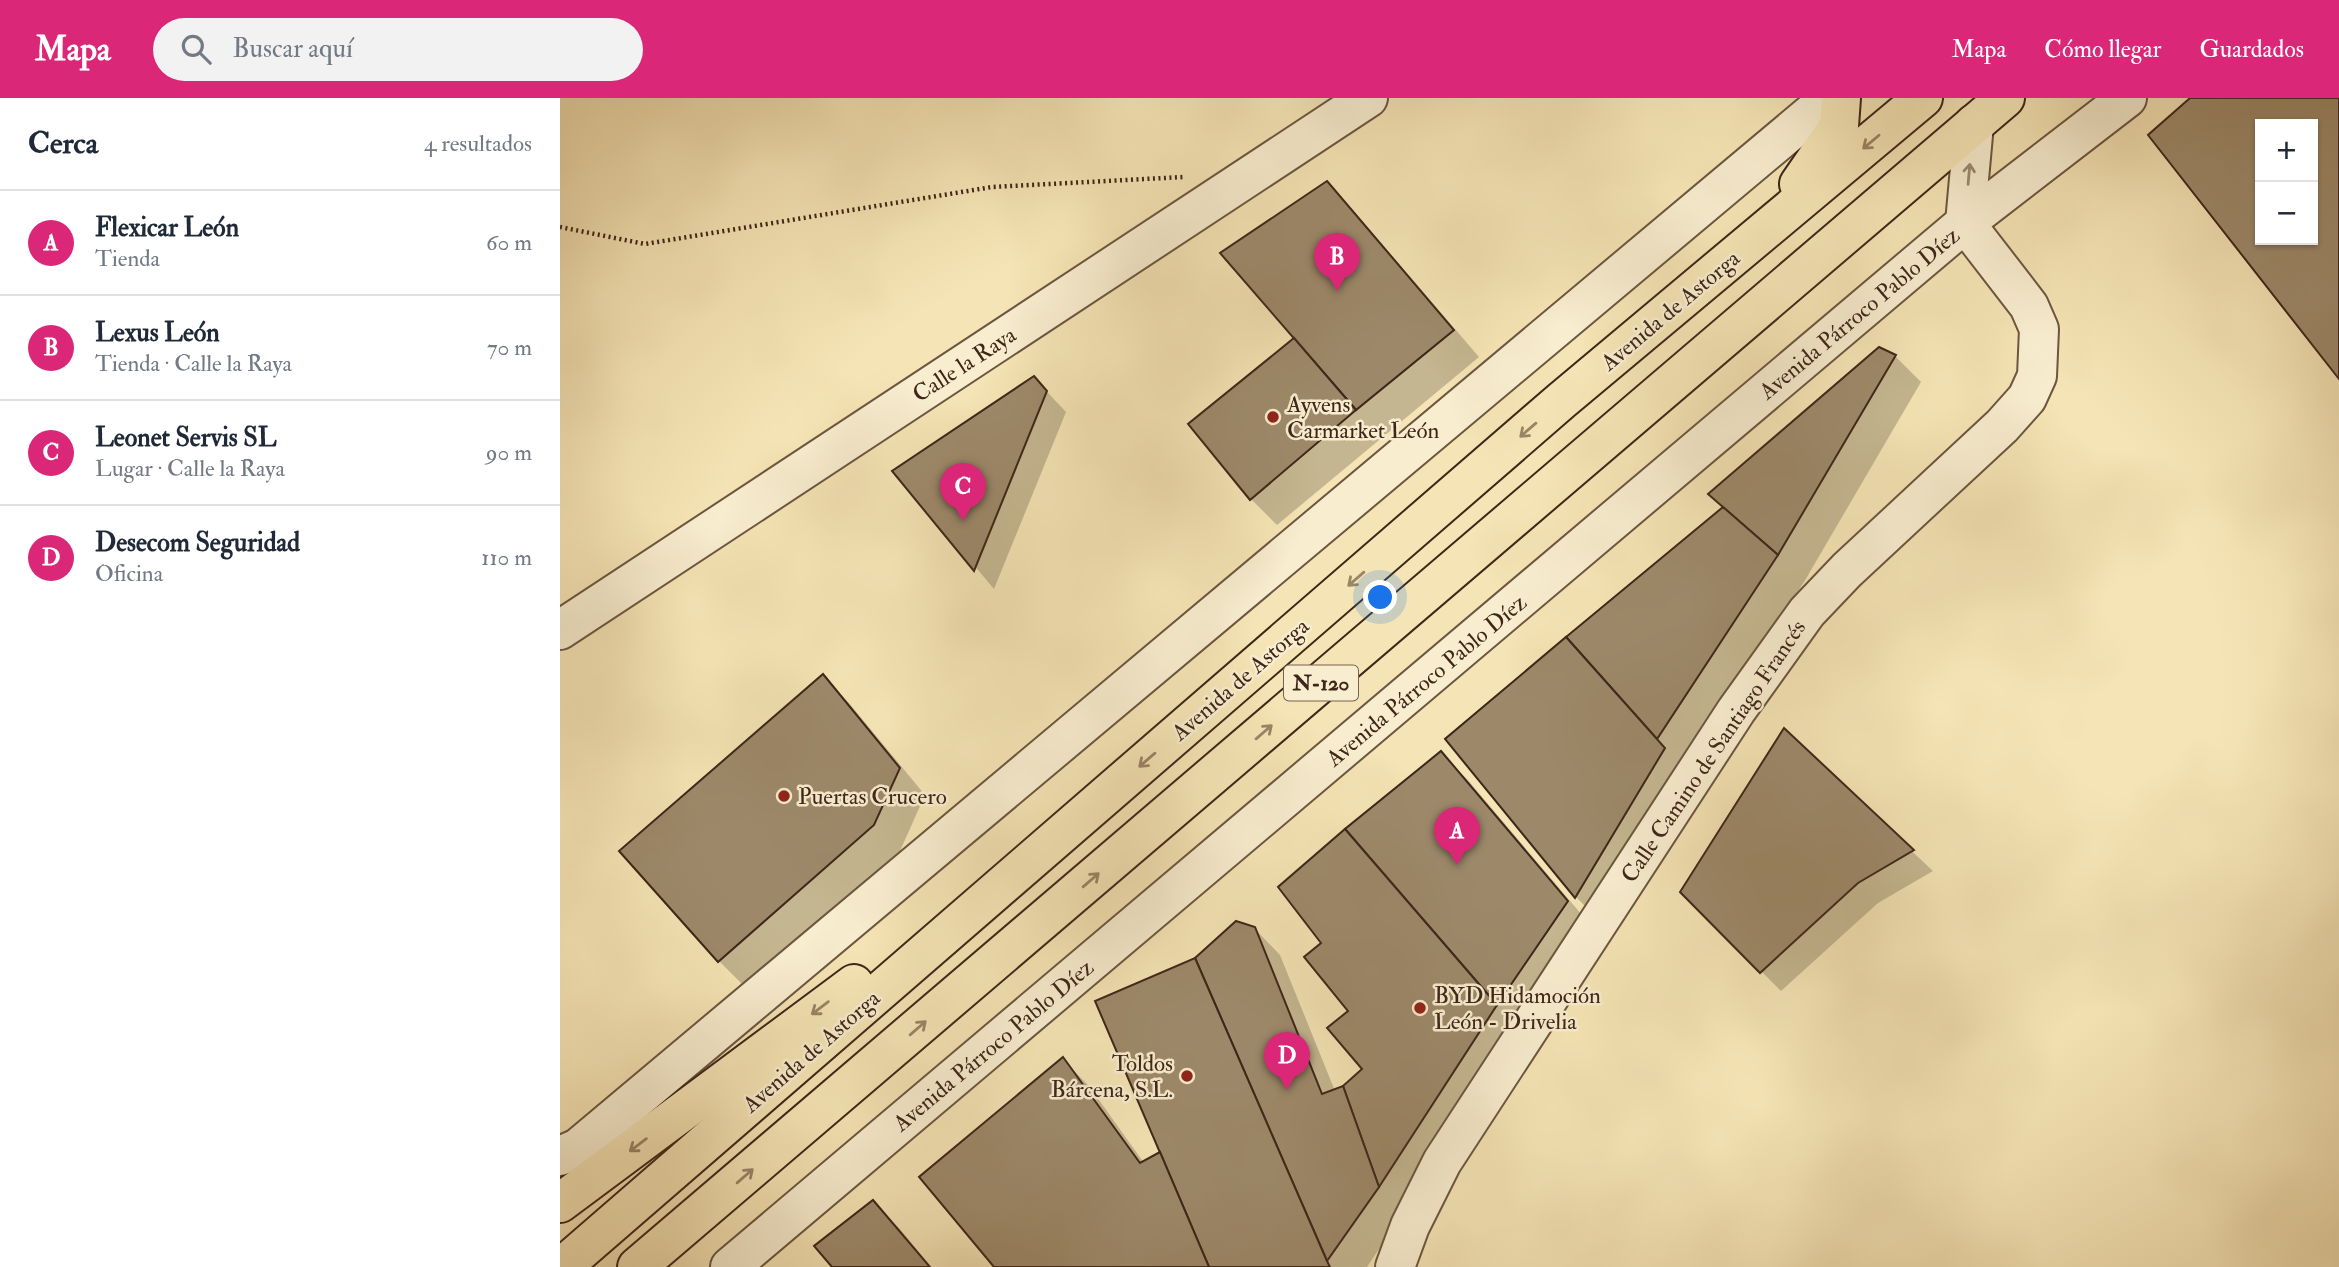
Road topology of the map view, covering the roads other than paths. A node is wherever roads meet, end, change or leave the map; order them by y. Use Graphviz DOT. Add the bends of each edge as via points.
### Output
graph roads {
  1 [pos="1368,98"];
  2 [pos="1830,98"];
  3 [pos="1841,98"];
  4 [pos="1923,98"];
  5 [pos="2005,98"];
  6 [pos="2127,98"];
  7 [pos="1973,124"];
  8 [pos="1965,223"];
  9 [pos="1561,401"];
  10 [pos="560,630"];
  11 [pos="1110,792"];
  12 [pos="560,1156"];
  13 [pos="560,1203"];
  14 [pos="705,1210"];
  15 [pos="562,1267"];
  16 [pos="636,1267"];
  17 [pos="653,1267"];
  18 [pos="730,1267"];
  19 [pos="1395,1267"];
  1 -- 10 [label="street, Calle la Raya"];
  2 -- 12 [label="street" via="578,1148"];
  3 -- 9 [label="highway" via="1839,125 1804,179"];
  4 -- 9 [label="highway, Avenida de Astorga / N-120, one-way"];
  5 -- 7 [label="highway, N-120"];
  6 -- 8 [label="street, Avenida Párroco Pablo Díez"];
  8 -- 7 [label="street, one-way"];
  14 -- 7 [label="highway, N-120, one-way"];
  8 -- 18 [label="street, Avenida Párroco Pablo Díez"];
  8 -- 19 [label="street, Calle Camino de Santiago Francés" via="2029,306 2039,329 2038,376 2027,398 1807,612 1736,710 1442,1162"];
  9 -- 11 [label="highway, Avenida de Astorga / N-120, one-way"];
  11 -- 13 [label="highway, one-way"];
  11 -- 15 [label="highway, Avenida de Astorga / N-120"];
  14 -- 16 [label="highway, N-120"];
  14 -- 17 [label="highway"];
}
